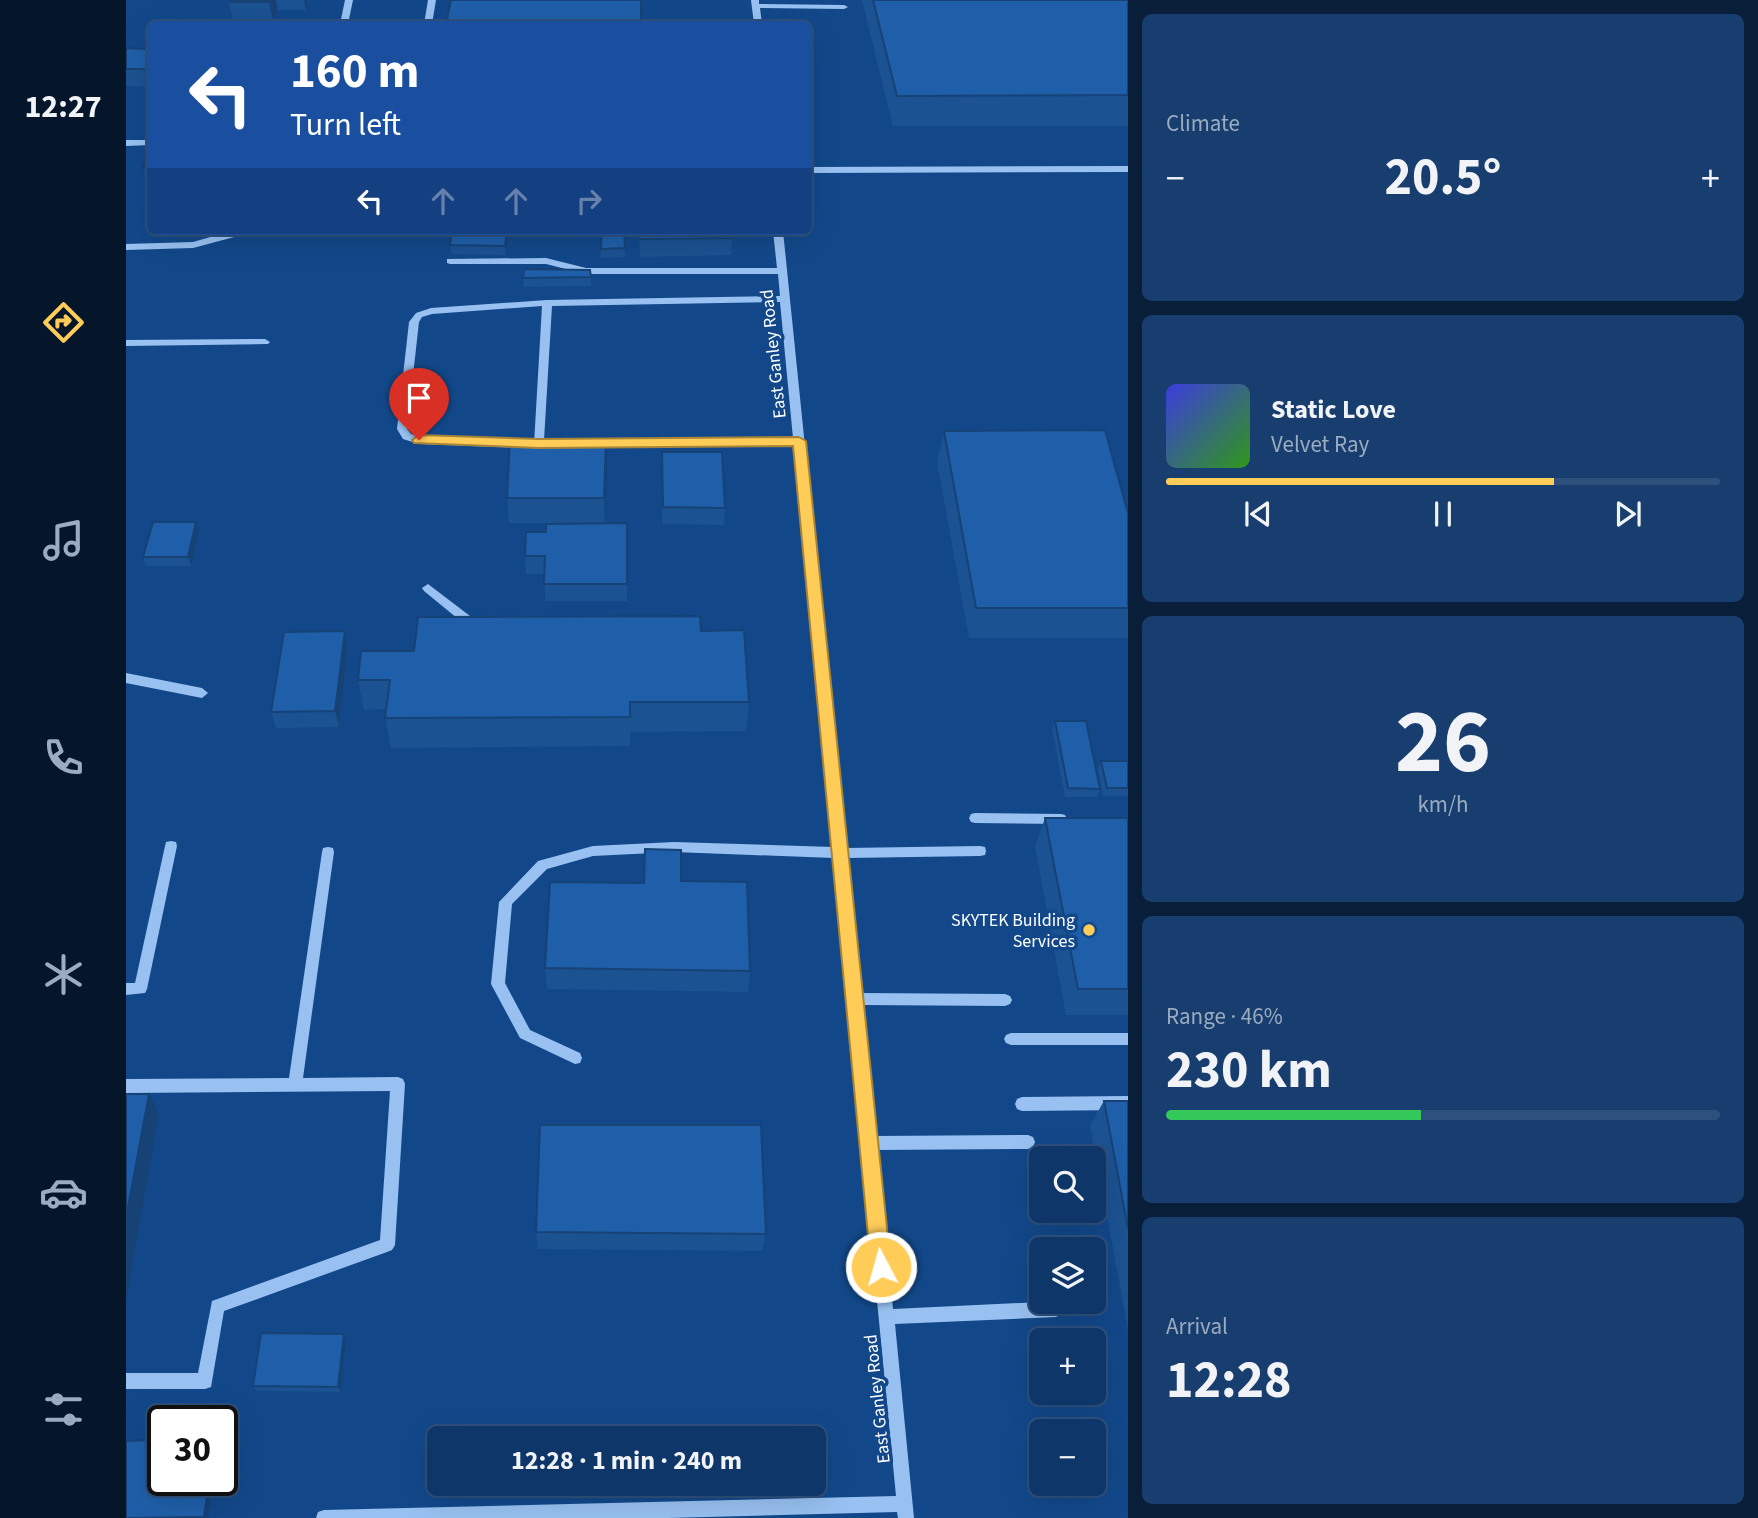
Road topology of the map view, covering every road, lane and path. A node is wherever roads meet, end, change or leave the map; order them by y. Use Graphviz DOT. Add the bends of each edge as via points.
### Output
graph roads {
  1 [pos="349,0"];
  2 [pos="432,0"];
  3 [pos="755,3"];
  4 [pos="844,7"];
  5 [pos="345,21"];
  6 [pos="428,21"];
  7 [pos="758,21"];
  8 [pos="126,143"];
  9 [pos="147,143"];
  10 [pos="1128,169"];
  11 [pos="812,170"];
  12 [pos="232,235"];
  13 [pos="778,235"];
  14 [pos="126,247"];
  15 [pos="450,261"];
  16 [pos="782,271"];
  17 [pos="785,299"];
  18 [pos="547,303"];
  19 [pos="265,342"];
  20 [pos="126,343"];
  21 [pos="799,441"];
  22 [pos="579,443"];
  23 [pos="539,444"];
  24 [pos="566,444"];
  25 [pos="428,588"];
  26 [pos="494,620"];
  27 [pos="126,678"];
  28 [pos="202,693"];
  29 [pos="975,818"];
  30 [pos="1072,819"];
  31 [pos="171,846"];
  32 [pos="980,851"];
  33 [pos="328,852"];
  34 [pos="840,852"];
  35 [pos="126,989"];
  36 [pos="854,999"];
  37 [pos="1005,1000"];
  38 [pos="1011,1038"];
  39 [pos="1128,1039"];
  40 [pos="575,1058"];
  41 [pos="295,1084"];
  42 [pos="126,1086"];
  43 [pos="1128,1102"];
  44 [pos="1022,1104"];
  45 [pos="1028,1142"];
  46 [pos="869,1143"];
  47 [pos="1029,1310"];
  48 [pos="886,1317"];
  49 [pos="126,1381"];
  50 [pos="905,1511"];
  51 [pos="498,1515"];
  52 [pos="324,1518"];
  1 -- 5 [label="street"];
  2 -- 6 [label="street"];
  3 -- 4 [label="street"];
  3 -- 7 [label="street"];
  8 -- 9 [label="street"];
  10 -- 11 [label="street"];
  12 -- 14 [label="street" via="193,245"];
  13 -- 16 [label="street, East Ganley Road"];
  15 -- 16 [label="street" via="546,261 586,271"];
  16 -- 17 [label="street, East Ganley Road"];
  17 -- 18 [label="street"];
  17 -- 21 [label="street, East Ganley Road"];
  18 -- 23 [label="street"];
  18 -- 23 [label="street" via="419,315 414,322 402,429 407,437 419,440"];
  19 -- 20 [label="street"];
  21 -- 22 [label="street"];
  21 -- 34 [label="street, East Ganley Road"];
  23 -- 24 [label="street"];
  25 -- 26 [label="street" via="467,620"];
  27 -- 28 [label="street"];
  29 -- 30 [label="street"];
  31 -- 35 [label="street" via="140,989"];
  32 -- 34 [label="street"];
  33 -- 41 [label="street"];
  34 -- 36 [label="street, East Ganley Road"];
  34 -- 40 [label="street" via="674,847 593,851 543,865 506,902 498,984 525,1034"];
  36 -- 37 [label="street"];
  36 -- 46 [label="street, East Ganley Road"];
  38 -- 39 [label="street"];
  41 -- 42 [label="street"];
  41 -- 49 [label="street" via="398,1084 387,1245 216,1306 205,1381"];
  43 -- 44 [label="street"];
  45 -- 46 [label="street"];
  46 -- 48 [label="street, East Ganley Road"];
  47 -- 48 [label="street"];
  48 -- 50 [label="street, East Ganley Road"];
  50 -- 51 [label="street"];
  51 -- 52 [label="street"];
}
